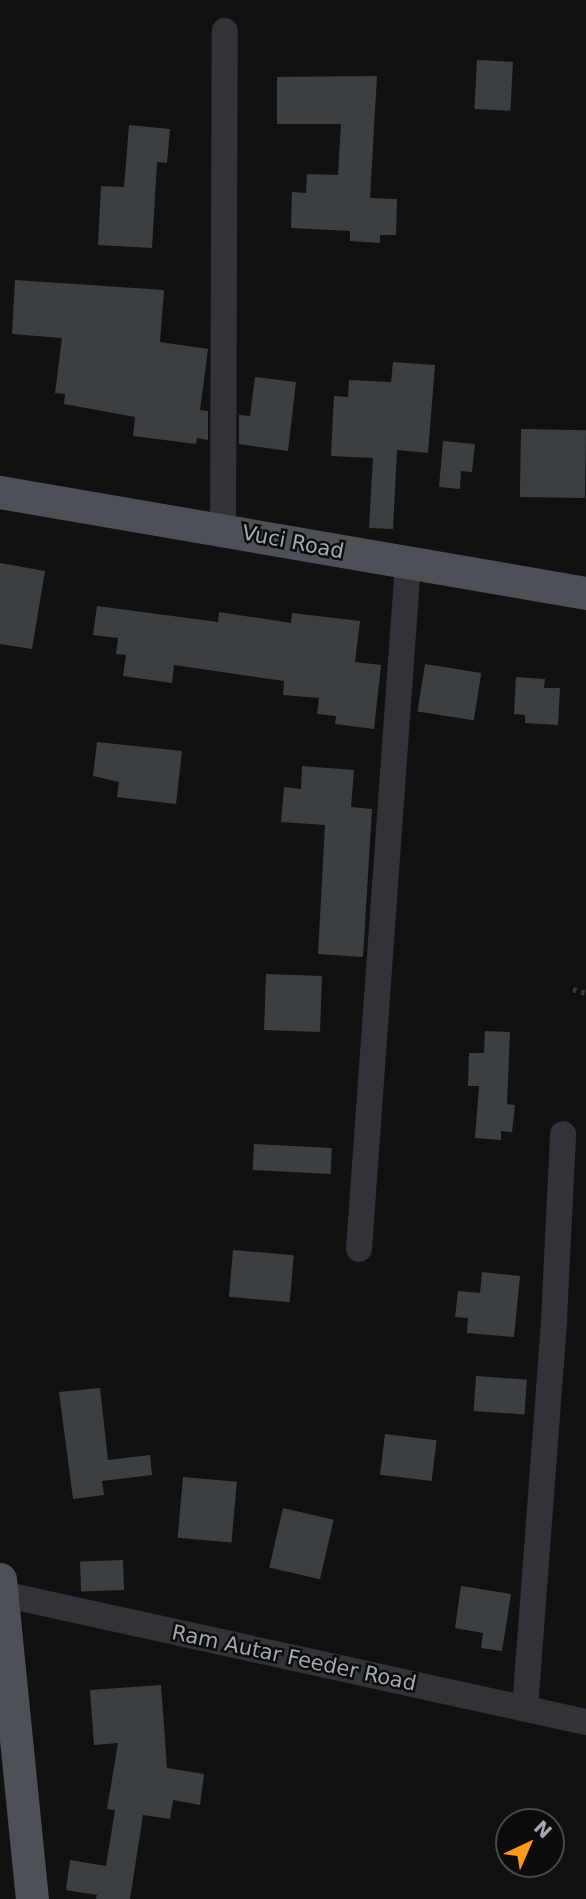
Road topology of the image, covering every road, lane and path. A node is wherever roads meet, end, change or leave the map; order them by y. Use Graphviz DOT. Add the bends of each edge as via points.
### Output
graph roads {
  1 [pos="225,31"];
  2 [pos="0,492"];
  3 [pos="223,529"];
  4 [pos="408,563"];
  5 [pos="586,593"];
  6 [pos="573,989"];
  7 [pos="586,993"];
  8 [pos="562,1135"];
  9 [pos="359,1249"];
  10 [pos="1,1587"];
  11 [pos="525,1708"];
  12 [pos="586,1722"];
  13 [pos="33,1899"];
  1 -- 3 [label="street"];
  2 -- 3 [label="main road, Vuci Road"];
  3 -- 4 [label="main road, Vuci Road"];
  4 -- 5 [label="main road, Vuci Road"];
  4 -- 9 [label="street"];
  6 -- 7 [label="path"];
  8 -- 11 [label="street" via="554,1320"];
  10 -- 11 [label="street, Ram Autar Feeder Road"];
  10 -- 13 [label="main road"];
  11 -- 12 [label="street, Ram Autar Feeder Road"];
}
